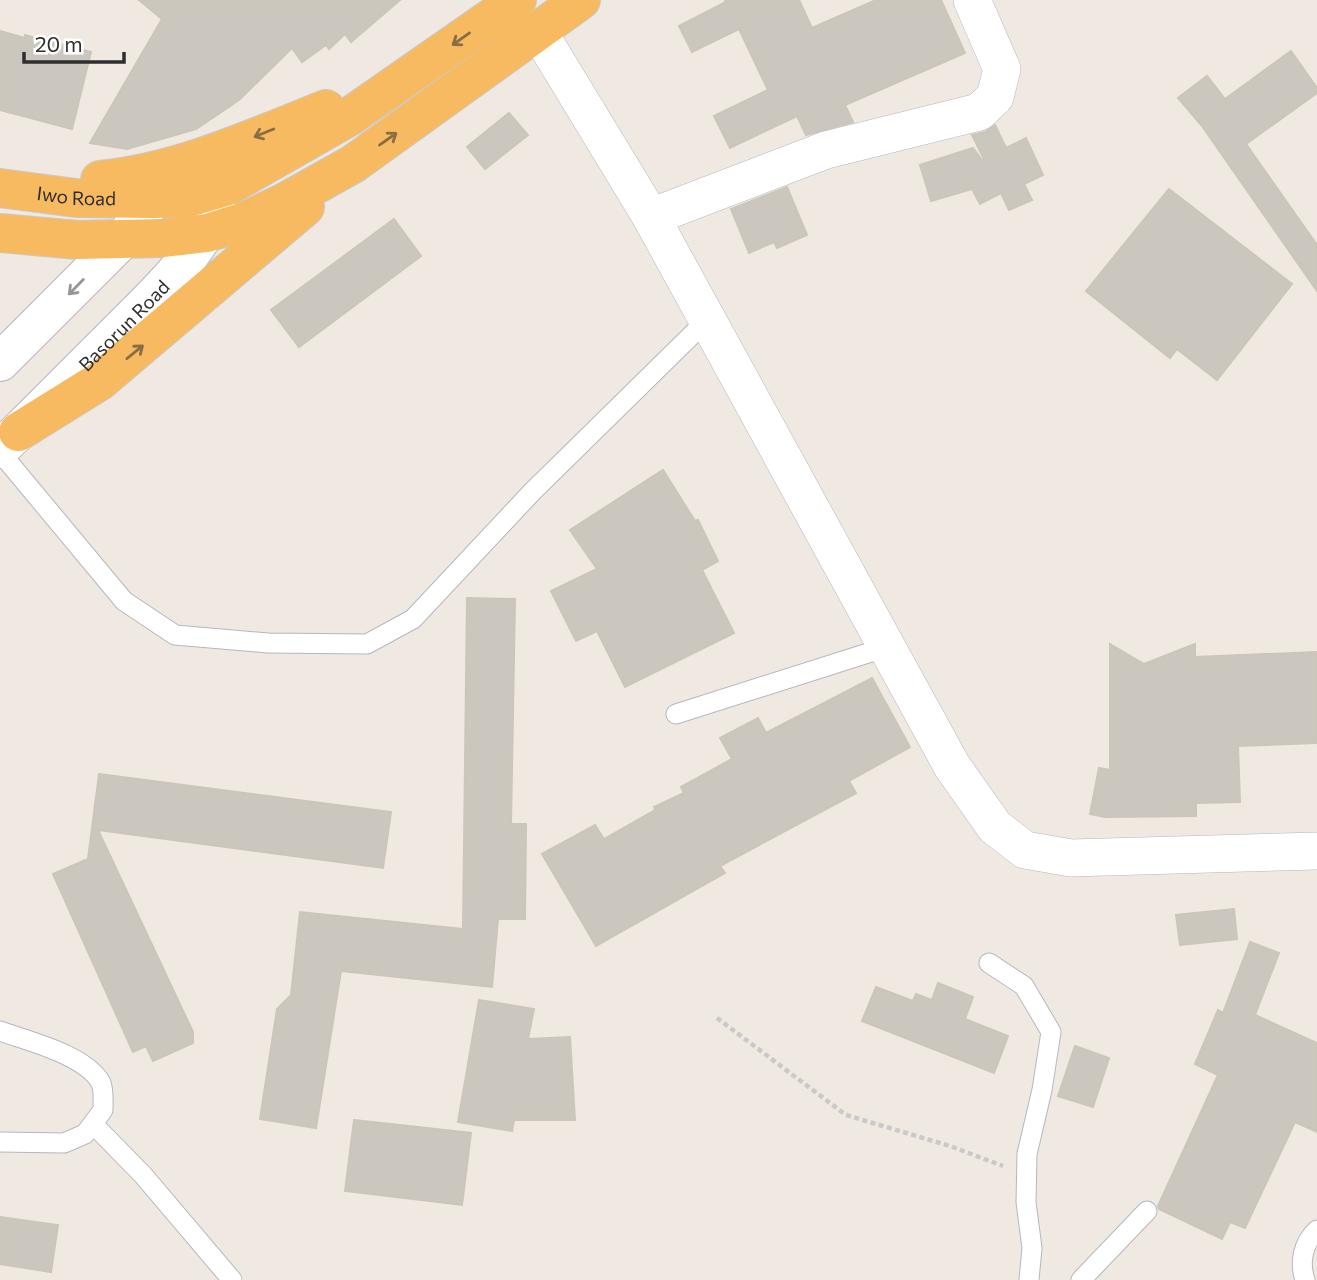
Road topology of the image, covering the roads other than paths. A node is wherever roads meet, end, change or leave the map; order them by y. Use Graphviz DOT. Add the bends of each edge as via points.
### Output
graph roads {
  1 [pos="517,0"];
  2 [pos="581,0"];
  3 [pos="972,0"];
  4 [pos="538,31"];
  5 [pos="418,68"];
  6 [pos="353,164"];
  7 [pos="0,180"];
  8 [pos="228,186"];
  9 [pos="0,188"];
  10 [pos="153,199"];
  11 [pos="651,217"];
  12 [pos="0,233"];
  13 [pos="207,233"];
  14 [pos="124,238"];
  15 [pos="707,320"];
  16 [pos="0,362"];
  17 [pos="6,444"];
  18 [pos="887,647"];
  19 [pos="676,714"];
  20 [pos="1317,851"];
  21 [pos="989,963"];
  22 [pos="0,1031"];
  23 [pos="93,1124"];
  24 [pos="0,1142"];
  25 [pos="1146,1210"];
  26 [pos="1317,1230"];
  27 [pos="1300,1277"];
  28 [pos="232,1280"];
  29 [pos="1029,1280"];
  30 [pos="1081,1280"];
  1 -- 5 [label="highway, one-way"];
  2 -- 4 [label="highway"];
  3 -- 11 [label="street" via="1002,69 995,97 979,112 826,150"];
  6 -- 4 [label="highway, one-way"];
  4 -- 11 [label="street"];
  5 -- 7 [label="highway, one-way" via="235,145 160,170 92,181"];
  5 -- 8 [label="highway, Iwo Road" via="349,117"];
  6 -- 13 [label="highway" via="245,221"];
  17 -- 6 [label="highway, one-way" via="100,381"];
  8 -- 10 [label="highway, Iwo Road" via="188,198"];
  8 -- 13 [label="main road, Basorun Road"];
  9 -- 10 [label="highway, Iwo Road" via="76,198"];
  10 -- 14 [label="main road"];
  11 -- 15 [label="street"];
  12 -- 14 [label="highway" via="78,240"];
  13 -- 14 [label="highway"];
  13 -- 17 [label="main road, Basorun Road" via="150,301"];
  14 -- 16 [label="main road, one-way"];
  15 -- 17 [label="lane" via="413,619 367,644 268,643 175,635 124,601"];
  15 -- 18 [label="street"];
  18 -- 19 [label="lane"];
  18 -- 20 [label="street" via="952,766 995,827 1025,850 1071,858"];
  21 -- 29 [label="lane" via="1024,986 1051,1032 1027,1154 1026,1202 1032,1248"];
  22 -- 23 [label="lane" via="87,1067 102,1084 103,1110"];
  23 -- 24 [label="lane" via="85,1134 64,1143"];
  23 -- 28 [label="lane"];
  25 -- 30 [label="lane"];
  26 -- 27 [label="lane" via="1306,1245"];
}
